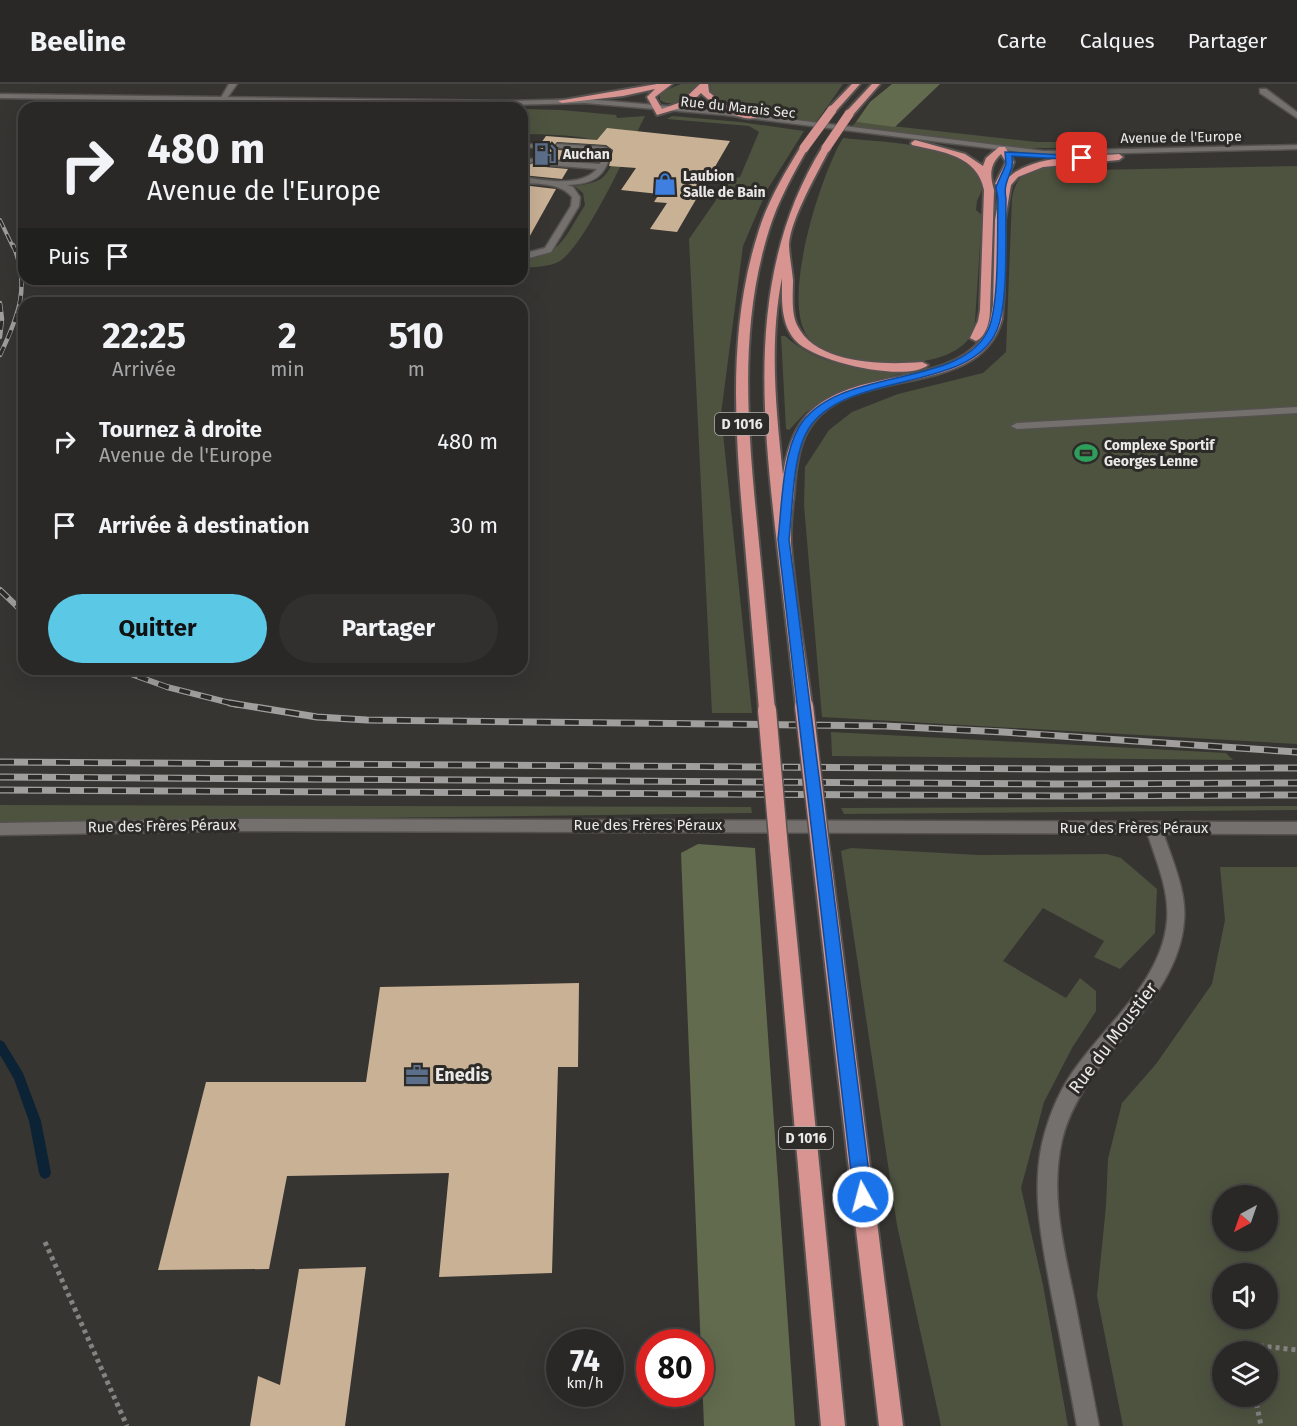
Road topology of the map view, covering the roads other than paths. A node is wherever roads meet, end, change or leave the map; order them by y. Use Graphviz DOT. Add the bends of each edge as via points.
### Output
graph roads {
  1 [pos="232,84"];
  2 [pos="669,84"];
  3 [pos="856,84"];
  4 [pos="876,84"];
  5 [pos="704,85"];
  6 [pos="1263,91"];
  7 [pos="0,96"];
  8 [pos="222,99"];
  9 [pos="562,101"];
  10 [pos="342,102"];
  11 [pos="528,104"];
  12 [pos="528,107"];
  13 [pos="674,109"];
  14 [pos="658,110"];
  15 [pos="1297,116"];
  16 [pos="752,117"];
  17 [pos="915,142"];
  18 [pos="959,143"];
  19 [pos="528,145"];
  20 [pos="539,146"];
  21 [pos="560,146"];
  22 [pos="1297,147"];
  23 [pos="966,149"];
  24 [pos="1002,152"];
  25 [pos="1297,153"];
  26 [pos="1119,158"];
  27 [pos="550,163"];
  28 [pos="602,167"];
  29 [pos="986,175"];
  30 [pos="528,180"];
  31 [pos="546,182"];
  32 [pos="1002,199"];
  33 [pos="785,237"];
  34 [pos="528,255"];
  35 [pos="1297,410"];
  36 [pos="1017,426"];
  37 [pos="784,539"];
  38 [pos="1297,828"];
  39 [pos="0,829"];
  40 [pos="1154,829"];
  41 [pos="832,1426"];
  42 [pos="891,1426"];
  43 [pos="1088,1426"];
  1 -- 8 [label="street"];
  2 -- 9 [label="highway"];
  2 -- 14 [label="highway" via="652,95"];
  3 -- 41 [label="highway, D 1016, bridge" via="804,148 780,190 763,232 748,296 741,414"];
  4 -- 33 [label="highway, D 1016, bridge" via="826,148 801,195"];
  5 -- 13 [label="highway" via="691,100"];
  5 -- 16 [label="highway" via="705,93 716,104"];
  6 -- 15 [label="street"];
  7 -- 8 [label="street, Rue du Marais Sec"];
  8 -- 10 [label="street, Rue du Marais Sec"];
  9 -- 11 [label="street, Rue du Marais Sec"];
  9 -- 14 [label="street, Rue du Marais Sec"];
  12 -- 14 [label="street, Rue du Marais Sec"];
  13 -- 14 [label="highway"];
  13 -- 16 [label="street, Rue du Marais Sec"];
  14 -- 17 [label="street, Rue du Marais Sec"];
  16 -- 18 [label="street, Rue du Marais Sec"];
  17 -- 23 [label="street, Rue du Marais Sec"];
  17 -- 29 [label="highway" via="961,156"];
  18 -- 24 [label="street, Avenue de l'Europe"];
  19 -- 20 [label="street"];
  21 -- 28 [label="street" via="607,151"];
  22 -- 24 [label="street, Avenue de l'Europe"];
  23 -- 24 [label="street, Avenue de l'Europe"];
  24 -- 26 [label="street, Avenue de l'Europe"];
  24 -- 29 [label="highway, D 1016" via="988,162"];
  24 -- 32 [label="highway, D 1016" via="1010,162 1000,184"];
  25 -- 26 [label="street, Avenue de l'Europe"];
  26 -- 32 [label="highway" via="1026,169 1008,182"];
  27 -- 28 [label="street"];
  28 -- 31 [label="street" via="587,181"];
  29 -- 33 [label="highway, D 1016" via="989,190 984,321 972,342 938,362 896,367 863,365 824,354 802,341 790,320"];
  30 -- 31 [label="street"];
  31 -- 34 [label="street" via="570,189 576,197 575,206 548,250"];
  32 -- 37 [label="highway, D 1016" via="998,309 989,337 975,352 953,365 856,391 814,415 796,444"];
  33 -- 37 [label="highway, D 1016" via="772,305 769,365"];
  35 -- 36 [label="street"];
  37 -- 42 [label="highway, D 1016, bridge"];
  38 -- 40 [label="street, Rue des Frères Péraux"];
  39 -- 40 [label="street, Rue des Frères Péraux" via="216,825 896,825"];
  40 -- 43 [label="street, Rue du Moustier" via="1174,894 1173,939 1158,977 1071,1090 1058,1119 1047,1178 1050,1232"];
}
